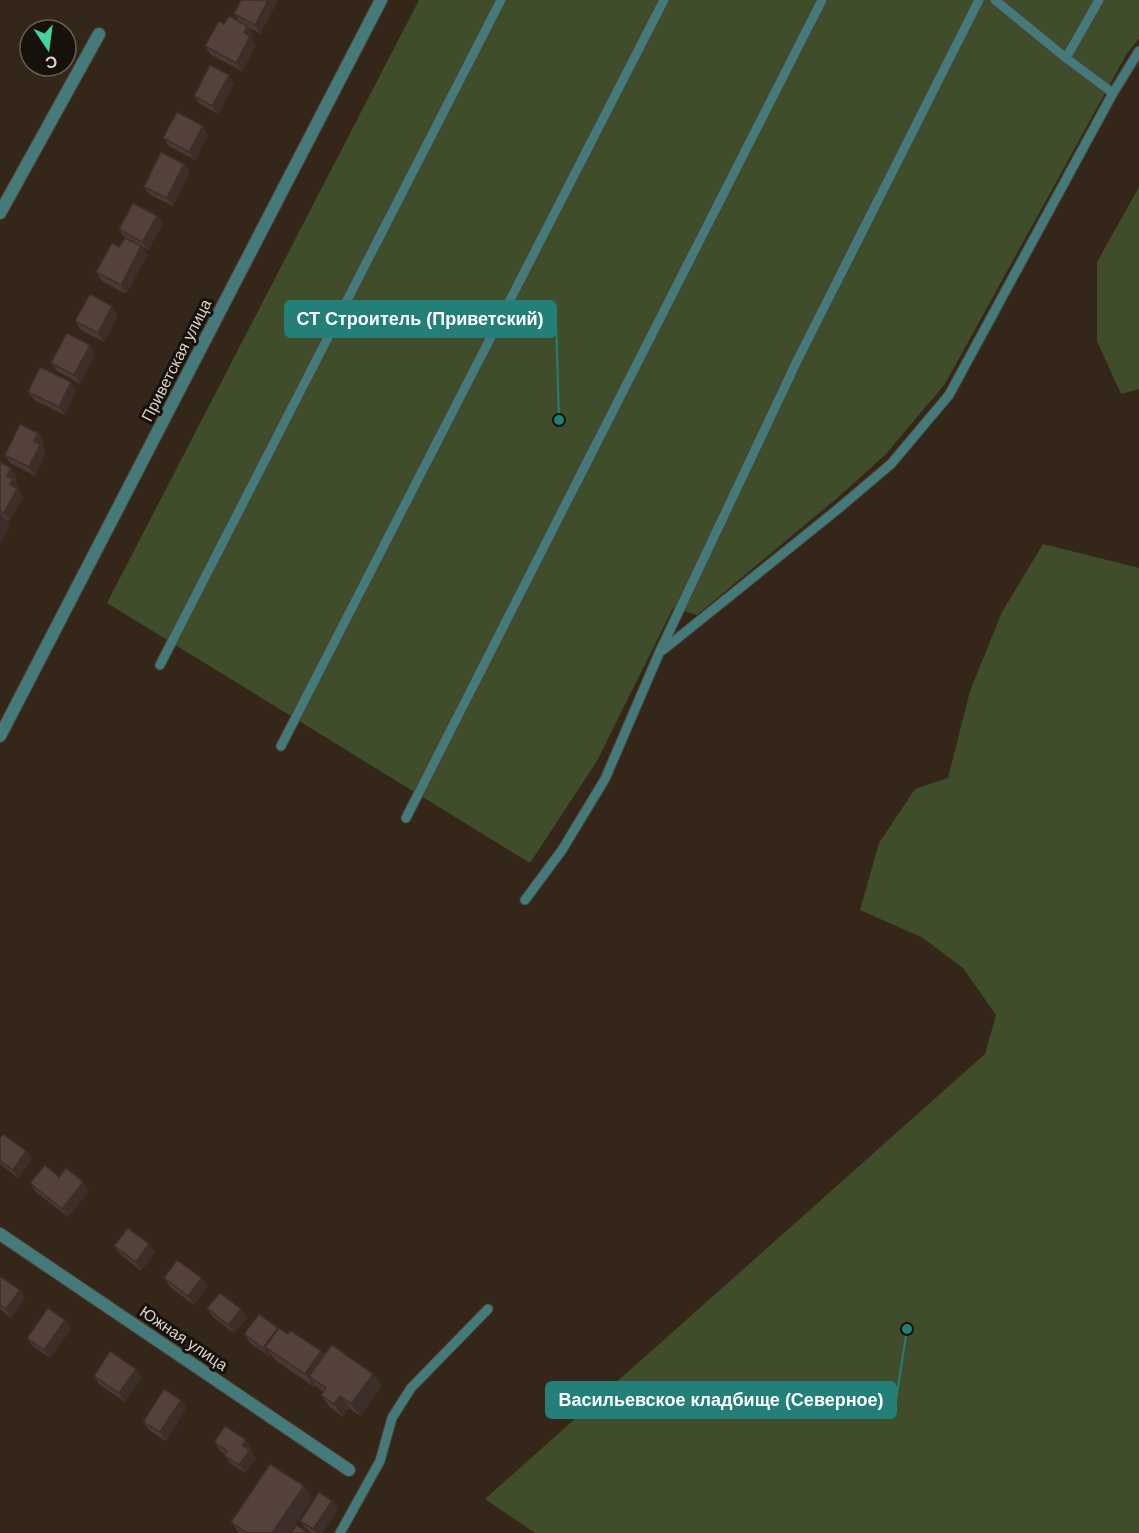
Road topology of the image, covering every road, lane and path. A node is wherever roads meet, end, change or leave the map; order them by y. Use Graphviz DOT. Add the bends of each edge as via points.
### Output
graph roads {
  1 [pos="381,0"];
  2 [pos="501,0"];
  3 [pos="664,0"];
  4 [pos="822,0"];
  5 [pos="979,0"];
  6 [pos="995,0"];
  7 [pos="1099,0"];
  8 [pos="99,34"];
  9 [pos="1139,51"];
  10 [pos="1066,58"];
  11 [pos="1113,93"];
  12 [pos="0,213"];
  13 [pos="660,651"];
  14 [pos="160,665"];
  15 [pos="0,736"];
  16 [pos="281,746"];
  17 [pos="406,818"];
  18 [pos="525,900"];
  19 [pos="0,1234"];
  20 [pos="488,1309"];
  21 [pos="349,1470"];
  22 [pos="340,1533"];
  1 -- 15 [label="street, Приветская улица"];
  2 -- 14 [label="lane"];
  3 -- 16 [label="lane"];
  4 -- 17 [label="lane"];
  5 -- 13 [label="lane" via="797,361"];
  6 -- 10 [label="lane"];
  7 -- 10 [label="lane"];
  8 -- 12 [label="street"];
  9 -- 11 [label="lane"];
  10 -- 11 [label="lane"];
  11 -- 13 [label="lane" via="949,395 891,464"];
  13 -- 18 [label="lane" via="605,779 562,850"];
  19 -- 21 [label="street, Южная улица"];
  20 -- 22 [label="lane" via="411,1388 392,1418 380,1461"];
}
